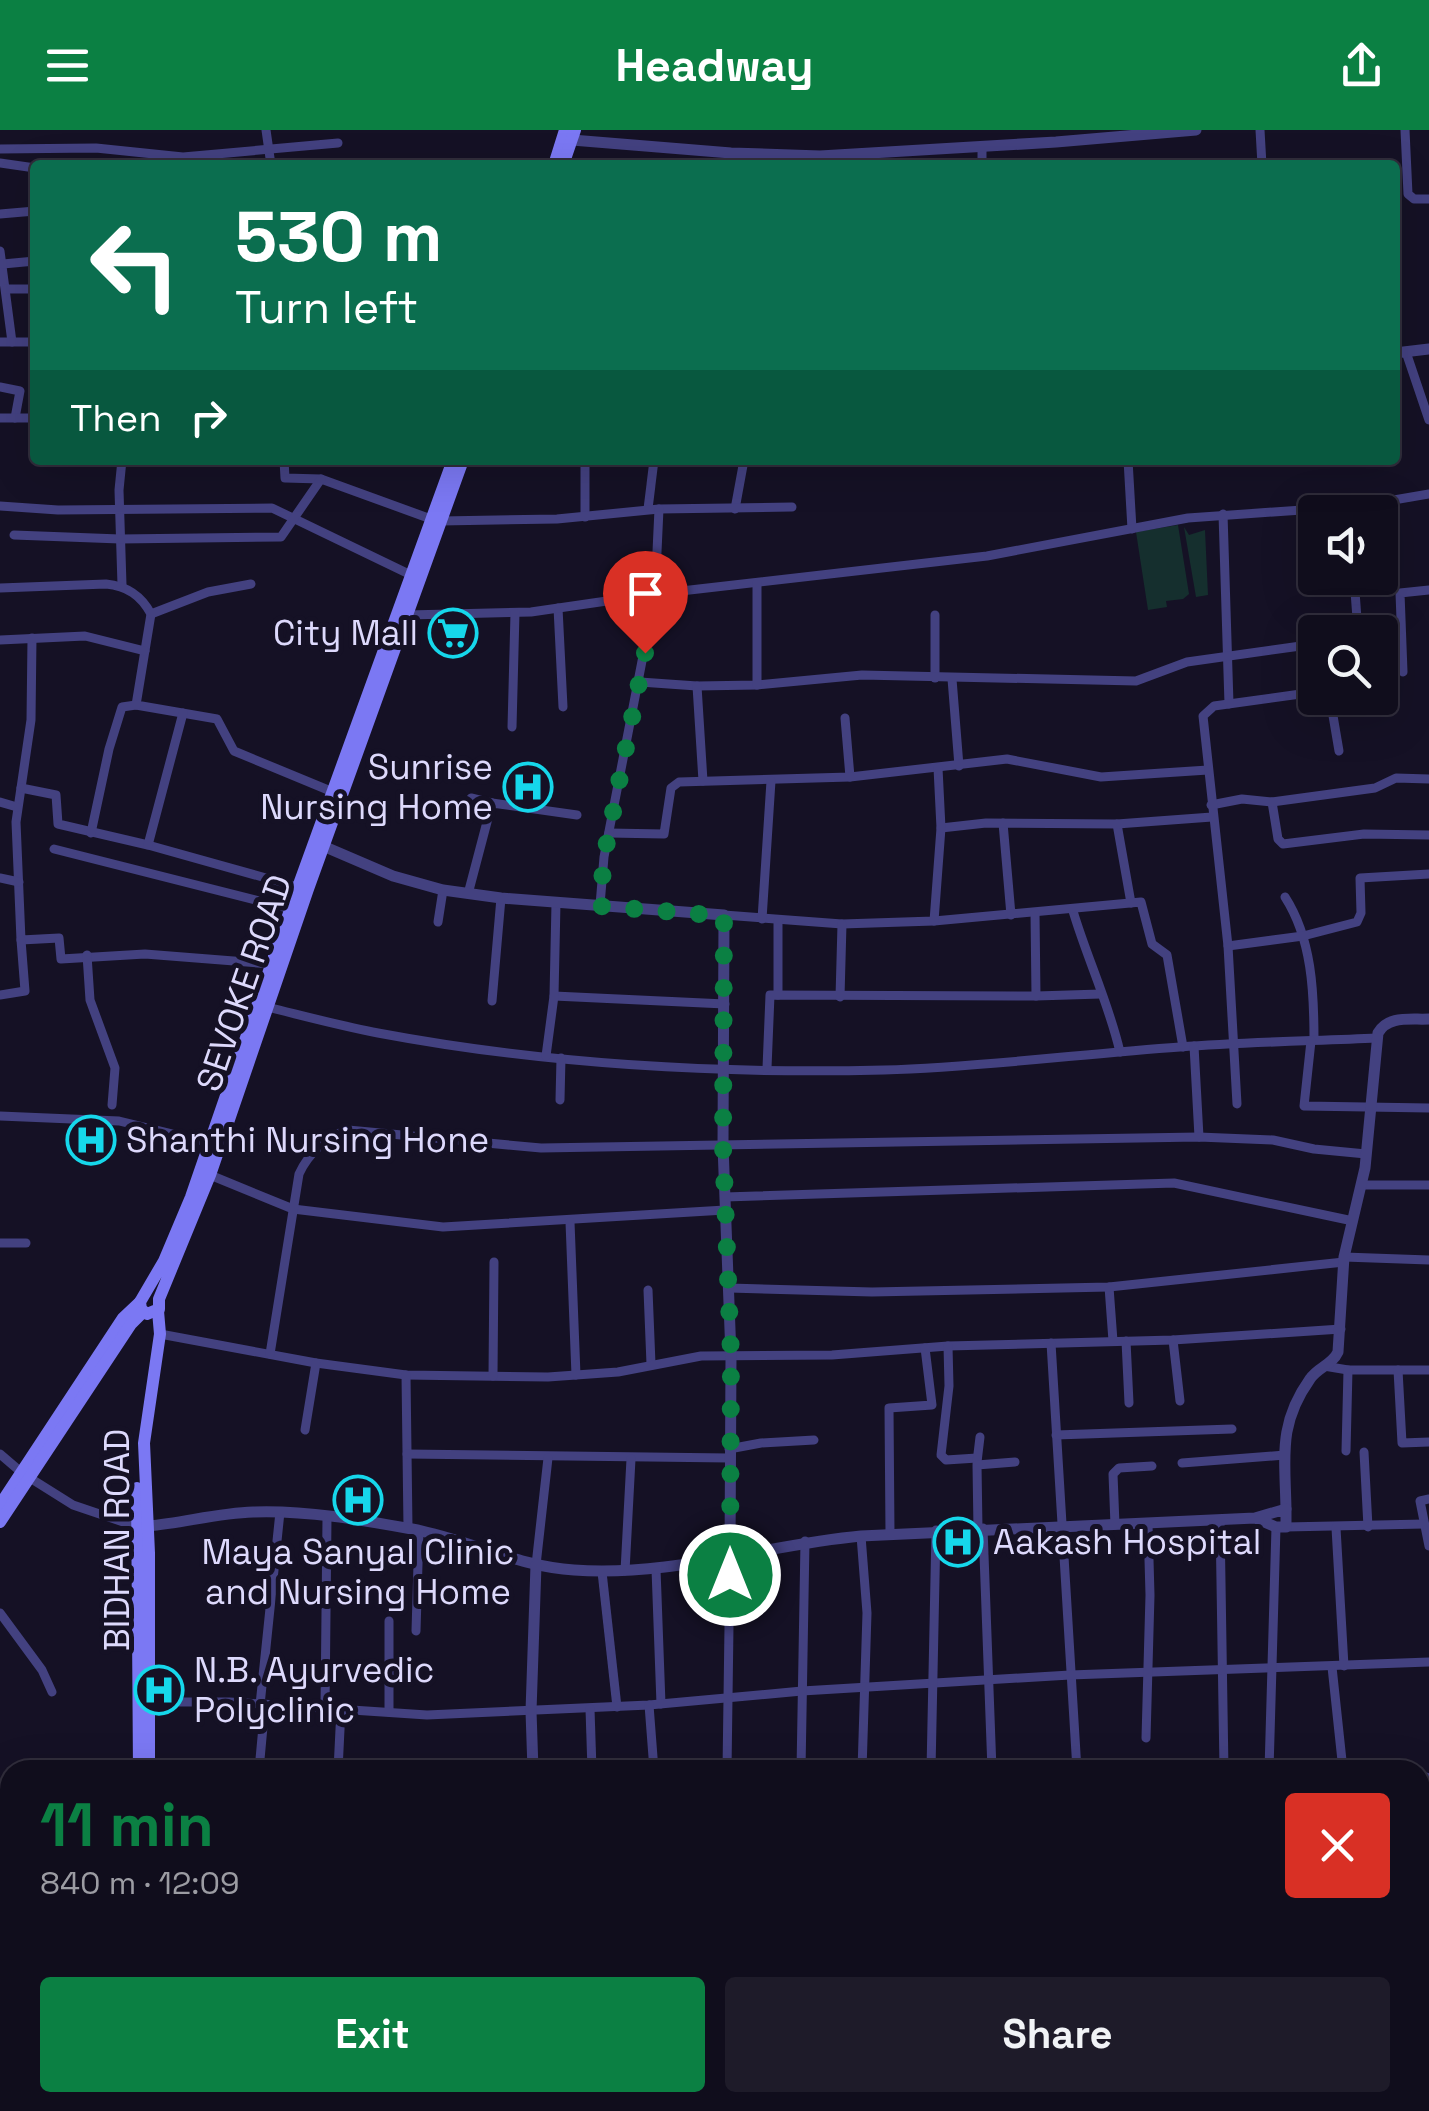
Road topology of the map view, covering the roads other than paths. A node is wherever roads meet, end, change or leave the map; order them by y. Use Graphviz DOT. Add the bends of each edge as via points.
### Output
graph roads {
  1 [pos="266,130"];
  2 [pos="1196,130"];
  3 [pos="1260,130"];
  4 [pos="1405,130"];
  5 [pos="568,134"];
  6 [pos="1056,136"];
  7 [pos="338,143"];
  8 [pos="982,146"];
  9 [pos="269,147"];
  10 [pos="0,149"];
  11 [pos="270,160"];
  12 [pos="556,160"];
  13 [pos="564,160"];
  14 [pos="982,160"];
  15 [pos="1262,160"];
  16 [pos="0,163"];
  17 [pos="30,167"];
  18 [pos="1429,199"];
  19 [pos="30,211"];
  20 [pos="0,214"];
  21 [pos="0,251"];
  22 [pos="30,261"];
  23 [pos="3,264"];
  24 [pos="6,289"];
  25 [pos="30,289"];
  26 [pos="0,342"];
  27 [pos="12,342"];
  28 [pos="30,342"];
  29 [pos="1429,349"];
  30 [pos="1400,352"];
  31 [pos="0,388"];
  32 [pos="0,418"];
  33 [pos="15,418"];
  34 [pos="30,418"];
  35 [pos="1429,420"];
  36 [pos="121,465"];
  37 [pos="284,465"];
  38 [pos="452,465"];
  39 [pos="461,465"];
  40 [pos="585,465"];
  41 [pos="653,465"];
  42 [pos="743,465"];
  43 [pos="1128,465"];
  44 [pos="321,479"];
  45 [pos="1429,494"];
  46 [pos="1398,501"];
  47 [pos="0,506"];
  48 [pos="792,507"];
  49 [pos="119,508"];
  50 [pos="735,508"];
  51 [pos="648,509"];
  52 [pos="660,509"];
  53 [pos="1298,512"];
  54 [pos="1224,514"];
  55 [pos="295,516"];
  56 [pos="585,517"];
  57 [pos="436,520"];
  58 [pos="1132,529"];
  59 [pos="14,535"];
  60 [pos="120,539"];
  61 [pos="411,574"];
  62 [pos="757,582"];
  63 [pos="251,584"];
  64 [pos="122,585"];
  65 [pos="0,588"];
  66 [pos="1429,590"];
  67 [pos="655,594"];
  68 [pos="558,608"];
  69 [pos="151,614"];
  70 [pos="402,614"];
  71 [pos="516,614"];
  72 [pos="935,616"];
  73 [pos="32,638"];
  74 [pos="0,640"];
  75 [pos="1298,646"];
  76 [pos="146,651"];
  77 [pos="1226,656"];
  78 [pos="1403,672"];
  79 [pos="935,678"];
  80 [pos="952,679"];
  81 [pos="640,682"];
  82 [pos="756,685"];
  83 [pos="697,686"];
  84 [pos="1298,694"];
  85 [pos="1229,704"];
  86 [pos="136,705"];
  87 [pos="563,707"];
  88 [pos="183,713"];
  89 [pos="1333,715"];
  90 [pos="845,718"];
  91 [pos="512,728"];
  92 [pos="1340,751"];
  93 [pos="959,766"];
  94 [pos="938,768"];
  95 [pos="1208,770"];
  96 [pos="850,777"];
  97 [pos="771,780"];
  98 [pos="1429,780"];
  99 [pos="703,781"];
  100 [pos="22,788"];
  101 [pos="333,792"];
  102 [pos="471,798"];
  103 [pos="0,802"];
  104 [pos="1272,802"];
  105 [pos="492,803"];
  106 [pos="1210,806"];
  107 [pos="18,807"];
  108 [pos="577,815"];
  109 [pos="1212,817"];
  110 [pos="1002,823"];
  111 [pos="1117,824"];
  112 [pos="941,828"];
  113 [pos="91,832"];
  114 [pos="609,833"];
  115 [pos="1429,836"];
  116 [pos="319,844"];
  117 [pos="148,845"];
  118 [pos="54,849"];
  119 [pos="1429,874"];
  120 [pos="0,878"];
  121 [pos="1360,878"];
  122 [pos="1347,879"];
  123 [pos="19,882"];
  124 [pos="298,887"];
  125 [pos="443,890"];
  126 [pos="468,894"];
  127 [pos="1284,897"];
  128 [pos="501,898"];
  129 [pos="556,902"];
  130 [pos="1132,903"];
  131 [pos="600,906"];
  132 [pos="291,909"];
  133 [pos="1073,910"];
  134 [pos="1034,913"];
  135 [pos="1010,915"];
  136 [pos="724,916"];
  137 [pos="762,919"];
  138 [pos="778,920"];
  139 [pos="934,921"];
  140 [pos="438,922"];
  141 [pos="842,924"];
  142 [pos="1302,936"];
  143 [pos="21,940"];
  144 [pos="1228,946"];
  145 [pos="87,955"];
  146 [pos="272,964"];
  147 [pos="1101,994"];
  148 [pos="0,995"];
  149 [pos="778,995"];
  150 [pos="554,996"];
  151 [pos="1036,996"];
  152 [pos="840,997"];
  153 [pos="492,1000"];
  154 [pos="725,1004"];
  155 [pos="262,1005"];
  156 [pos="1429,1019"];
  157 [pos="1377,1038"];
  158 [pos="1313,1041"];
  159 [pos="1234,1044"];
  160 [pos="1189,1046"];
  161 [pos="1120,1052"];
  162 [pos="546,1056"];
  163 [pos="561,1058"];
  164 [pos="722,1067"];
  165 [pos="767,1068"];
  166 [pos="560,1100"];
  167 [pos="1237,1104"];
  168 [pos="112,1105"];
  169 [pos="1368,1108"];
  170 [pos="1429,1108"];
  171 [pos="0,1116"];
  172 [pos="1199,1137"];
  173 [pos="210,1143"];
  174 [pos="723,1146"];
  175 [pos="1366,1154"];
  176 [pos="210,1175"];
  177 [pos="1362,1184"];
  178 [pos="1429,1185"];
  179 [pos="725,1203"];
  180 [pos="293,1209"];
  181 [pos="1353,1221"];
  182 [pos="570,1222"];
  183 [pos="0,1243"];
  184 [pos="26,1243"];
  185 [pos="1344,1260"];
  186 [pos="1429,1260"];
  187 [pos="494,1262"];
  188 [pos="1109,1286"];
  189 [pos="729,1288"];
  190 [pos="648,1290"];
  191 [pos="149,1306"];
  192 [pos="1341,1329"];
  193 [pos="156,1333"];
  194 [pos="1173,1340"];
  195 [pos="1126,1341"];
  196 [pos="1050,1342"];
  197 [pos="1114,1342"];
  198 [pos="948,1346"];
  199 [pos="925,1348"];
  200 [pos="270,1354"];
  201 [pos="731,1356"];
  202 [pos="316,1363"];
  203 [pos="650,1364"];
  204 [pos="1324,1366"];
  205 [pos="1348,1370"];
  206 [pos="1398,1370"];
  207 [pos="1429,1370"];
  208 [pos="406,1374"];
  209 [pos="576,1375"];
  210 [pos="493,1376"];
  211 [pos="1180,1401"];
  212 [pos="1129,1403"];
  213 [pos="1232,1429"];
  214 [pos="305,1430"];
  215 [pos="1056,1435"];
  216 [pos="980,1437"];
  217 [pos="814,1440"];
  218 [pos="1429,1442"];
  219 [pos="1346,1451"];
  220 [pos="1364,1452"];
  221 [pos="0,1454"];
  222 [pos="407,1454"];
  223 [pos="729,1454"];
  224 [pos="1284,1455"];
  225 [pos="548,1458"];
  226 [pos="631,1459"];
  227 [pos="977,1461"];
  228 [pos="1015,1462"];
  229 [pos="1182,1463"];
  230 [pos="1152,1466"];
  231 [pos="26,1474"];
  232 [pos="1429,1499"];
  233 [pos="0,1505"];
  234 [pos="1286,1508"];
  235 [pos="280,1512"];
  236 [pos="328,1518"];
  237 [pos="1255,1518"];
  238 [pos="1220,1520"];
  239 [pos="0,1522"];
  240 [pos="1148,1524"];
  241 [pos="1424,1524"];
  242 [pos="1115,1525"];
  243 [pos="143,1526"];
  244 [pos="1060,1527"];
  245 [pos="1281,1527"];
  246 [pos="1368,1527"];
  247 [pos="980,1528"];
  248 [pos="1336,1528"];
  249 [pos="413,1529"];
  250 [pos="936,1530"];
  251 [pos="890,1533"];
  252 [pos="861,1536"];
  253 [pos="805,1541"];
  254 [pos="1429,1546"];
  255 [pos="730,1554"];
  256 [pos="536,1565"];
  257 [pos="656,1569"];
  258 [pos="624,1571"];
  259 [pos="602,1572"];
  260 [pos="0,1614"];
  261 [pos="389,1620"];
  262 [pos="416,1631"];
  263 [pos="1429,1662"];
  264 [pos="1344,1666"];
  265 [pos="1332,1667"];
  266 [pos="1270,1669"];
  267 [pos="1222,1670"];
  268 [pos="1149,1671"];
  269 [pos="1070,1675"];
  270 [pos="987,1680"];
  271 [pos="932,1684"];
  272 [pos="865,1687"];
  273 [pos="802,1691"];
  274 [pos="52,1692"];
  275 [pos="728,1698"];
  276 [pos="144,1702"];
  277 [pos="262,1705"];
  278 [pos="655,1705"];
  279 [pos="617,1707"];
  280 [pos="325,1708"];
  281 [pos="590,1708"];
  282 [pos="341,1709"];
  283 [pos="531,1711"];
  284 [pos="390,1712"];
  285 [pos="1146,1738"];
  286 [pos="144,1741"];
  287 [pos="141,1760"];
  288 [pos="147,1760"];
  289 [pos="259,1760"];
  290 [pos="338,1760"];
  291 [pos="532,1760"];
  292 [pos="592,1760"];
  293 [pos="654,1760"];
  294 [pos="727,1760"];
  295 [pos="801,1760"];
  296 [pos="862,1760"];
  297 [pos="931,1760"];
  298 [pos="991,1760"];
  299 [pos="1076,1760"];
  300 [pos="1224,1760"];
  301 [pos="1268,1760"];
  302 [pos="1342,1760"];
  1 -- 9 [label="street"];
  2 -- 6 [label="street"];
  3 -- 15 [label="street"];
  4 -- 18 [label="street" via="1408,194"];
  5 -- 8 [label="street" via="776,156"];
  5 -- 12 [label="main road"];
  5 -- 13 [label="main road"];
  6 -- 8 [label="street"];
  7 -- 9 [label="street"];
  8 -- 14 [label="street"];
  9 -- 10 [label="street" via="183,157 96,148"];
  9 -- 11 [label="street"];
  16 -- 17 [label="street"];
  19 -- 20 [label="street"];
  21 -- 23 [label="street"];
  22 -- 23 [label="street"];
  23 -- 24 [label="street"];
  24 -- 25 [label="street"];
  24 -- 27 [label="street"];
  26 -- 27 [label="street"];
  27 -- 28 [label="street"];
  29 -- 30 [label="street"];
  30 -- 35 [label="street"];
  31 -- 33 [label="street" via="20,391"];
  32 -- 33 [label="street"];
  33 -- 34 [label="street"];
  36 -- 49 [label="street"];
  37 -- 44 [label="street" via="285,478"];
  38 -- 57 [label="main road, SEVOKE ROAD"];
  39 -- 57 [label="main road, SEVOKE ROAD"];
  40 -- 56 [label="street"];
  41 -- 51 [label="street"];
  42 -- 50 [label="street"];
  43 -- 58 [label="street"];
  44 -- 55 [label="street"];
  44 -- 57 [label="street"];
  45 -- 46 [label="street"];
  47 -- 49 [label="street"];
  48 -- 50 [label="street"];
  49 -- 55 [label="street" via="265,507"];
  49 -- 60 [label="street"];
  50 -- 52 [label="street"];
  51 -- 52 [label="street"];
  51 -- 56 [label="street"];
  52 -- 67 [label="street"];
  53 -- 54 [label="street"];
  54 -- 58 [label="street"];
  54 -- 77 [label="street"];
  55 -- 60 [label="street" via="281,537"];
  55 -- 61 [label="street"];
  56 -- 57 [label="street"];
  57 -- 61 [label="main road, SEVOKE ROAD"];
  57 -- 70 [label="main road, SEVOKE ROAD"];
  58 -- 62 [label="street" via="987,556"];
  59 -- 60 [label="street"];
  60 -- 64 [label="street"];
  61 -- 70 [label="main road, SEVOKE ROAD"];
  62 -- 67 [label="street"];
  62 -- 82 [label="street"];
  63 -- 69 [label="street"];
  64 -- 65 [label="street"];
  64 -- 69 [label="street"];
  66 -- 78 [label="street" via="1400,593"];
  67 -- 68 [label="street"];
  67 -- 81 [label="street"];
  68 -- 71 [label="street"];
  68 -- 87 [label="street"];
  69 -- 76 [label="street"];
  70 -- 71 [label="street"];
  70 -- 101 [label="main road, SEVOKE ROAD"];
  70 -- 116 [label="main road, SEVOKE ROAD"];
  71 -- 91 [label="street"];
  72 -- 79 [label="street"];
  73 -- 74 [label="street"];
  73 -- 76 [label="street" via="84,636"];
  73 -- 100 [label="street" via="32,717"];
  75 -- 77 [label="street"];
  76 -- 86 [label="street"];
  77 -- 80 [label="street" via="1136,681"];
  77 -- 85 [label="street"];
  79 -- 80 [label="street"];
  79 -- 82 [label="street" via="850,676"];
  80 -- 93 [label="street"];
  81 -- 83 [label="street"];
  81 -- 114 [label="street"];
  82 -- 83 [label="street"];
  83 -- 99 [label="street"];
  84 -- 85 [label="street"];
  85 -- 95 [label="street" via="1204,714"];
  86 -- 88 [label="street"];
  86 -- 113 [label="street" via="122,708"];
  88 -- 101 [label="street" via="217,719 234,751"];
  88 -- 117 [label="street"];
  89 -- 92 [label="street"];
  90 -- 96 [label="street"];
  93 -- 94 [label="street"];
  93 -- 95 [label="street" via="1020,760 1101,777"];
  94 -- 96 [label="street"];
  94 -- 112 [label="street"];
  95 -- 106 [label="street"];
  96 -- 97 [label="street"];
  97 -- 99 [label="street"];
  97 -- 137 [label="street"];
  98 -- 104 [label="street" via="1396,778 1374,788"];
  99 -- 114 [label="street" via="672,786 661,835"];
  100 -- 107 [label="street"];
  100 -- 113 [label="street" via="56,794 58,824"];
  101 -- 116 [label="main road, SEVOKE ROAD"];
  102 -- 105 [label="street"];
  103 -- 107 [label="street"];
  104 -- 106 [label="street"];
  104 -- 115 [label="street" via="1283,844 1364,834"];
  105 -- 108 [label="street"];
  105 -- 126 [label="street"];
  106 -- 109 [label="street"];
  107 -- 123 [label="street"];
  109 -- 111 [label="street"];
  109 -- 144 [label="street"];
  110 -- 111 [label="street"];
  110 -- 112 [label="street"];
  110 -- 135 [label="street"];
  111 -- 130 [label="street"];
  112 -- 139 [label="street"];
  113 -- 117 [label="street"];
  114 -- 131 [label="street"];
  116 -- 124 [label="main road, SEVOKE ROAD"];
  116 -- 125 [label="street"];
  116 -- 155 [label="main road, SEVOKE ROAD"];
  117 -- 124 [label="street"];
  118 -- 132 [label="street"];
  119 -- 121 [label="street"];
  120 -- 123 [label="street"];
  121 -- 122 [label="street"];
  121 -- 142 [label="street" via="1357,922"];
  123 -- 143 [label="street"];
  124 -- 132 [label="main road, SEVOKE ROAD"];
  125 -- 126 [label="street"];
  125 -- 140 [label="street"];
  126 -- 128 [label="street"];
  127 -- 142 [label="street"];
  128 -- 129 [label="street"];
  128 -- 153 [label="street"];
  129 -- 131 [label="street"];
  129 -- 150 [label="street"];
  130 -- 133 [label="street"];
  130 -- 160 [label="street" via="1142,902 1152,944 1167,955"];
  131 -- 136 [label="street"];
  132 -- 146 [label="main road, SEVOKE ROAD"];
  133 -- 134 [label="street"];
  133 -- 147 [label="street"];
  134 -- 135 [label="street"];
  134 -- 151 [label="street"];
  135 -- 139 [label="street"];
  136 -- 137 [label="street"];
  136 -- 154 [label="street"];
  137 -- 138 [label="street"];
  138 -- 141 [label="street"];
  138 -- 149 [label="street"];
  139 -- 141 [label="street"];
  141 -- 152 [label="street"];
  142 -- 144 [label="street"];
  142 -- 158 [label="street"];
  143 -- 145 [label="street" via="60,938 62,959"];
  143 -- 148 [label="street" via="25,990"];
  144 -- 159 [label="street"];
  145 -- 146 [label="street"];
  145 -- 168 [label="street" via="90,1000 115,1068"];
  146 -- 155 [label="main road, SEVOKE ROAD"];
  147 -- 151 [label="street"];
  147 -- 161 [label="street"];
  149 -- 152 [label="street"];
  149 -- 165 [label="street" via="770,995"];
  150 -- 154 [label="street"];
  150 -- 162 [label="street"];
  151 -- 152 [label="street"];
  154 -- 164 [label="street"];
  155 -- 162 [label="street" via="376,1033"];
  155 -- 173 [label="main road, SEVOKE ROAD"];
  155 -- 176 [label="main road, SEVOKE ROAD"];
  156 -- 157 [label="street" via="1388,1022"];
  157 -- 158 [label="street"];
  157 -- 169 [label="street"];
  158 -- 159 [label="street"];
  158 -- 169 [label="street" via="1304,1106"];
  159 -- 160 [label="street"];
  159 -- 167 [label="street"];
  160 -- 161 [label="street"];
  160 -- 172 [label="street"];
  161 -- 165 [label="street" via="884,1070"];
  162 -- 163 [label="street"];
  163 -- 164 [label="street"];
  163 -- 166 [label="street"];
  164 -- 165 [label="street"];
  164 -- 174 [label="street"];
  169 -- 170 [label="street"];
  169 -- 175 [label="street"];
  171 -- 173 [label="street" via="118,1121"];
  172 -- 174 [label="street"];
  172 -- 175 [label="street"];
  173 -- 191 [label="main road, SEVOKE ROAD"];
  174 -- 179 [label="street"];
  174 -- 180 [label="street" via="541,1148 348,1130 304,1163"];
  175 -- 177 [label="street"];
  176 -- 180 [label="street"];
  176 -- 191 [label="main road, SEVOKE ROAD"];
  177 -- 178 [label="street"];
  177 -- 181 [label="street"];
  179 -- 181 [label="street" via="1174,1183"];
  179 -- 182 [label="street"];
  179 -- 189 [label="street"];
  180 -- 182 [label="street" via="443,1227"];
  180 -- 200 [label="street"];
  181 -- 185 [label="street"];
  182 -- 209 [label="street"];
  183 -- 184 [label="street"];
  185 -- 186 [label="street"];
  185 -- 188 [label="street"];
  185 -- 192 [label="street"];
  187 -- 210 [label="street"];
  188 -- 189 [label="street"];
  188 -- 197 [label="street"];
  189 -- 201 [label="street"];
  190 -- 203 [label="street"];
  191 -- 193 [label="main road, BIDHAN ROAD"];
  191 -- 231 [label="main road, SEVOKE ROAD" via="123,1318"];
  192 -- 194 [label="street"];
  192 -- 204 [label="street" via="1335,1358"];
  193 -- 200 [label="street"];
  193 -- 243 [label="main road, BIDHAN ROAD" via="139,1412"];
  194 -- 195 [label="street"];
  194 -- 211 [label="street"];
  195 -- 197 [label="street"];
  195 -- 212 [label="street"];
  196 -- 197 [label="street"];
  196 -- 198 [label="street"];
  196 -- 215 [label="street"];
  198 -- 199 [label="street"];
  198 -- 227 [label="street" via="941,1455"];
  199 -- 201 [label="street"];
  199 -- 251 [label="street" via="932,1405 889,1408"];
  200 -- 202 [label="street"];
  201 -- 203 [label="street"];
  201 -- 223 [label="street"];
  202 -- 208 [label="street"];
  202 -- 214 [label="street"];
  203 -- 209 [label="street"];
  204 -- 205 [label="street"];
  204 -- 224 [label="street" via="1291,1410"];
  205 -- 206 [label="street"];
  205 -- 219 [label="street"];
  206 -- 207 [label="street"];
  206 -- 218 [label="street" via="1402,1442"];
  208 -- 210 [label="street"];
  208 -- 222 [label="street"];
  209 -- 210 [label="street"];
  213 -- 215 [label="street"];
  215 -- 244 [label="street"];
  216 -- 227 [label="street"];
  217 -- 223 [label="street" via="761,1443"];
  220 -- 246 [label="street"];
  221 -- 231 [label="street"];
  222 -- 225 [label="street"];
  222 -- 249 [label="street"];
  223 -- 226 [label="street"];
  223 -- 255 [label="street"];
  224 -- 229 [label="street"];
  224 -- 234 [label="street"];
  225 -- 226 [label="street"];
  225 -- 256 [label="street"];
  226 -- 258 [label="street"];
  227 -- 228 [label="street"];
  227 -- 247 [label="street"];
  230 -- 242 [label="street" via="1112,1474"];
  231 -- 233 [label="main road, SEVOKE ROAD"];
  231 -- 239 [label="main road, SEVOKE ROAD"];
  231 -- 243 [label="street" via="73,1505"];
  232 -- 241 [label="street" via="1420,1501"];
  234 -- 237 [label="street"];
  234 -- 245 [label="street"];
  235 -- 236 [label="street"];
  235 -- 243 [label="street"];
  235 -- 277 [label="street"];
  236 -- 249 [label="street"];
  236 -- 280 [label="street"];
  237 -- 238 [label="street"];
  237 -- 245 [label="street"];
  238 -- 240 [label="street"];
  238 -- 267 [label="street"];
  240 -- 242 [label="street"];
  240 -- 268 [label="street"];
  241 -- 246 [label="street"];
  241 -- 254 [label="street"];
  242 -- 244 [label="street"];
  243 -- 276 [label="main road, BIDHAN ROAD"];
  244 -- 247 [label="street"];
  244 -- 269 [label="street"];
  245 -- 248 [label="street"];
  245 -- 266 [label="street"];
  246 -- 248 [label="street"];
  247 -- 250 [label="street"];
  247 -- 270 [label="street"];
  248 -- 264 [label="street"];
  249 -- 256 [label="street"];
  249 -- 262 [label="street"];
  250 -- 251 [label="street"];
  250 -- 271 [label="street"];
  251 -- 252 [label="street"];
  252 -- 253 [label="street"];
  252 -- 272 [label="street"];
  253 -- 255 [label="street"];
  253 -- 273 [label="street"];
  255 -- 257 [label="street"];
  255 -- 275 [label="street"];
  256 -- 259 [label="street"];
  256 -- 283 [label="street"];
  257 -- 258 [label="street"];
  257 -- 278 [label="street"];
  258 -- 259 [label="street"];
  259 -- 279 [label="street"];
  260 -- 274 [label="street"];
  261 -- 284 [label="street"];
  263 -- 264 [label="street"];
  264 -- 265 [label="street"];
  265 -- 266 [label="street"];
  265 -- 302 [label="street"];
  266 -- 267 [label="street"];
  266 -- 301 [label="street"];
  267 -- 268 [label="street"];
  267 -- 300 [label="street"];
  268 -- 269 [label="street"];
  268 -- 285 [label="street"];
  269 -- 270 [label="street"];
  269 -- 299 [label="street"];
  270 -- 271 [label="street"];
  270 -- 298 [label="street"];
  271 -- 272 [label="street"];
  271 -- 297 [label="street"];
  272 -- 273 [label="street"];
  272 -- 296 [label="street"];
  273 -- 275 [label="street"];
  273 -- 295 [label="street"];
  275 -- 278 [label="street"];
  275 -- 294 [label="street"];
  276 -- 277 [label="street"];
  276 -- 286 [label="main road, BIDHAN ROAD"];
  277 -- 280 [label="street"];
  277 -- 289 [label="street"];
  278 -- 279 [label="street"];
  278 -- 293 [label="street"];
  279 -- 281 [label="street"];
  280 -- 282 [label="street"];
  281 -- 283 [label="street"];
  281 -- 292 [label="street"];
  282 -- 284 [label="street"];
  282 -- 290 [label="street"];
  283 -- 284 [label="street"];
  283 -- 291 [label="street"];
  286 -- 287 [label="main road, BIDHAN ROAD"];
  286 -- 288 [label="main road, BIDHAN ROAD"];
}
